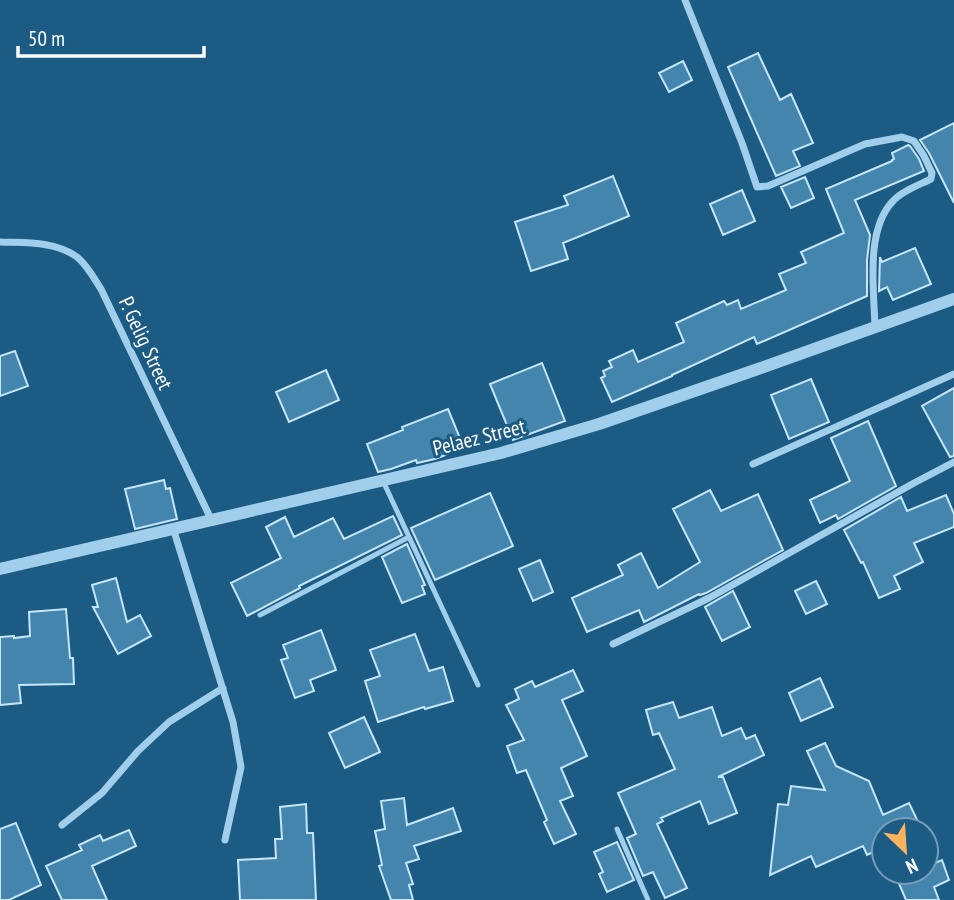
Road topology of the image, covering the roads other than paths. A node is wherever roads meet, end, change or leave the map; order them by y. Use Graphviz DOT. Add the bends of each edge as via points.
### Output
graph roads {
  1 [pos="685,0"];
  2 [pos="0,242"];
  3 [pos="954,299"];
  4 [pos="876,327"];
  5 [pos="954,374"];
  6 [pos="954,462"];
  7 [pos="753,464"];
  8 [pos="383,480"];
  9 [pos="211,519"];
  10 [pos="173,528"];
  11 [pos="409,537"];
  12 [pos="0,569"];
  13 [pos="260,615"];
  14 [pos="613,644"];
  15 [pos="478,685"];
  16 [pos="223,688"];
  17 [pos="62,825"];
  18 [pos="617,829"];
  19 [pos="225,840"];
  20 [pos="648,900"];
  1 -- 4 [label="street" via="757,187 865,144 902,137 914,141 924,156 931,179 895,198 883,214 877,234 873,269"];
  2 -- 9 [label="street, P. Gelig Street" via="44,244 76,257 87,267"];
  3 -- 4 [label="street, Pelaez Street"];
  4 -- 8 [label="street, Pelaez Street" via="598,424 501,453"];
  5 -- 7 [label="street"];
  6 -- 14 [label="street" via="709,598"];
  8 -- 9 [label="street, Pelaez Street"];
  8 -- 11 [label="lane"];
  9 -- 10 [label="street, Pelaez Street"];
  10 -- 12 [label="street, Pelaez Street"];
  10 -- 16 [label="street"];
  11 -- 13 [label="lane"];
  11 -- 15 [label="lane"];
  16 -- 17 [label="street" via="169,722 102,793"];
  16 -- 19 [label="street" via="241,767"];
  18 -- 20 [label="lane"];
}
